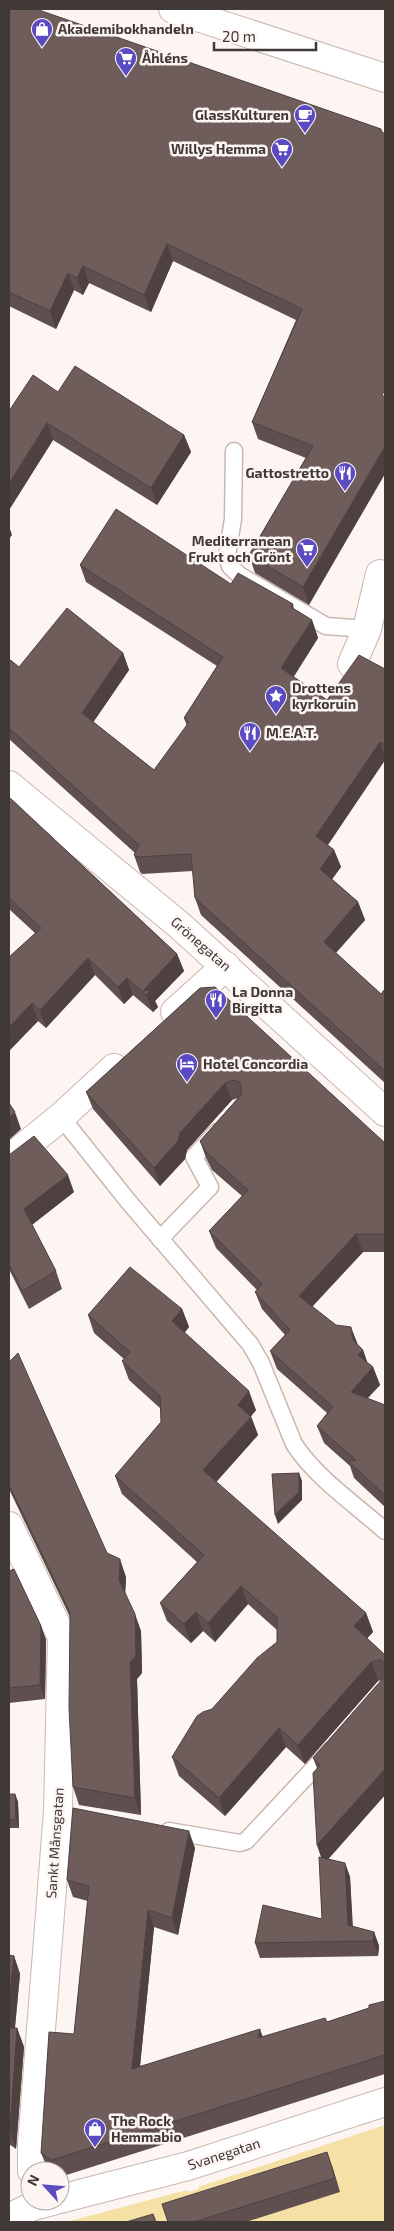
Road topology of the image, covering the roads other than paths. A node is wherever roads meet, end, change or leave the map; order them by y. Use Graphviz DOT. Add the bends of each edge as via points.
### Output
graph roads {
  1 [pos="173,9"];
  2 [pos="385,78"];
  3 [pos="234,451"];
  4 [pos="380,574"];
  5 [pos="376,634"];
  6 [pos="352,664"];
  7 [pos="9,785"];
  8 [pos="226,966"];
  9 [pos="154,1032"];
  10 [pos="132,1051"];
  11 [pos="385,1112"];
  12 [pos="61,1117"];
  13 [pos="226,1122"];
  14 [pos="9,1159"];
  15 [pos="160,1239"];
  16 [pos="9,1526"];
  17 [pos="385,1530"];
  18 [pos="340,1740"];
  19 [pos="155,1828"];
  20 [pos="385,2102"];
  21 [pos="32,2161"];
  22 [pos="70,2196"];
  23 [pos="23,2211"];
  24 [pos="9,2218"];
  1 -- 2 [label="street"];
  3 -- 5 [label="lane" via="233,519 227,556 230,566 326,626"];
  4 -- 5 [label="street"];
  5 -- 6 [label="street"];
  7 -- 8 [label="street, Grönegatan"];
  8 -- 9 [label="street"];
  8 -- 11 [label="street, Grönegatan"];
  10 -- 12 [label="street"];
  12 -- 14 [label="street"];
  12 -- 15 [label="lane"];
  13 -- 15 [label="lane" via="194,1157 210,1187"];
  15 -- 17 [label="lane" via="250,1344 302,1456"];
  16 -- 21 [label="street, Sankt Månsgatan" via="62,1637 68,1813"];
  18 -- 19 [label="lane" via="246,1841 240,1843"];
  20 -- 22 [label="street, Svanegatan" via="188,2166"];
  23 -- 24 [label="street"];
}
